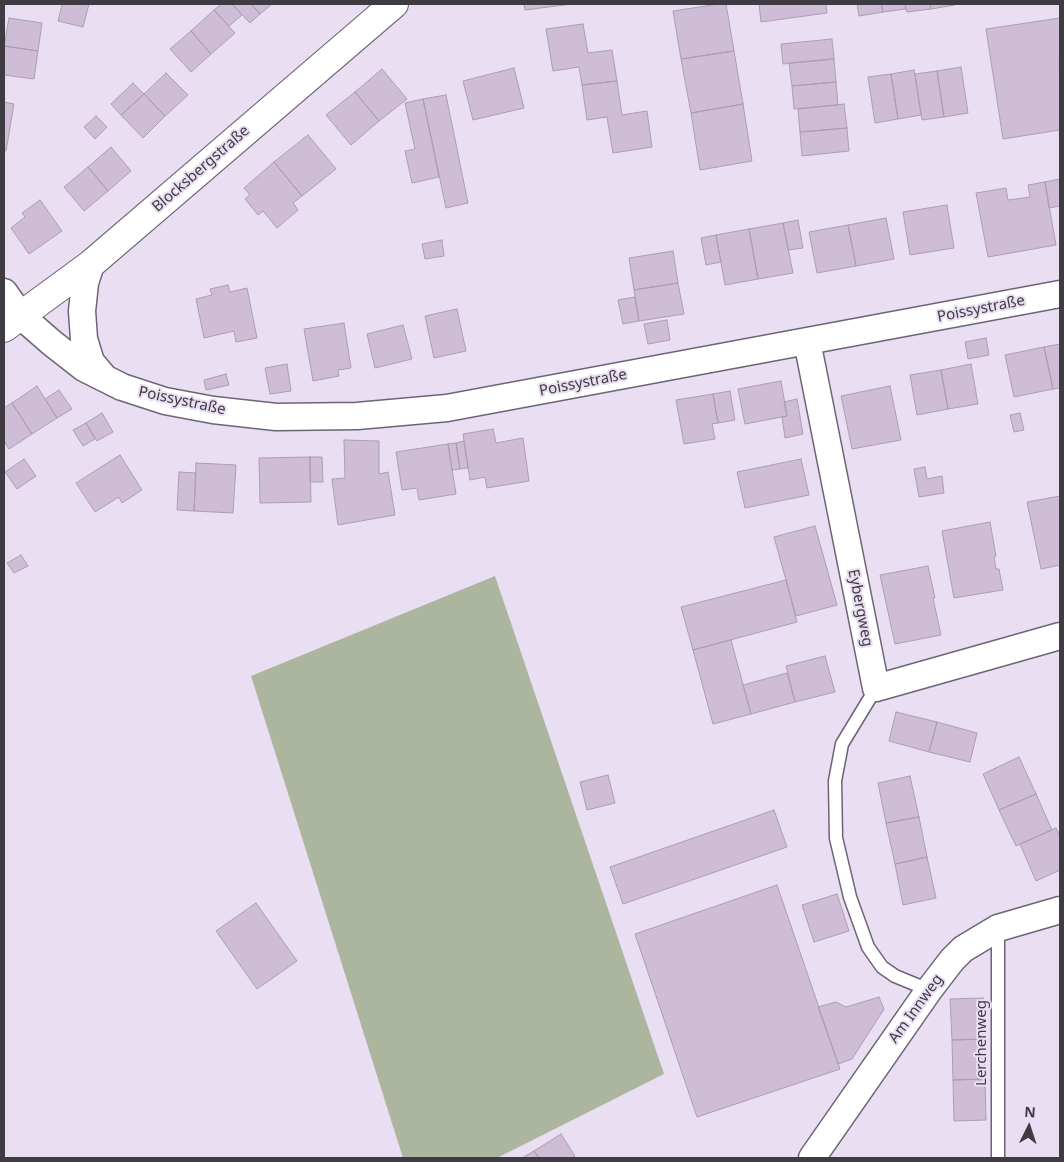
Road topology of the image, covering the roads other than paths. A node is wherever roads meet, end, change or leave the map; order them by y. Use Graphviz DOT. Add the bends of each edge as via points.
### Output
graph roads {
  1 [pos="394,4"];
  2 [pos="91,264"];
  3 [pos="4,292"];
  4 [pos="1060,294"];
  5 [pos="13,322"];
  6 [pos="806,341"];
  7 [pos="105,379"];
  8 [pos="1060,636"];
  9 [pos="876,688"];
  10 [pos="1060,910"];
  11 [pos="998,928"];
  12 [pos="929,990"];
  13 [pos="812,1158"];
  14 [pos="998,1158"];
  1 -- 2 [label="main road, Blocksbergstraße"];
  2 -- 5 [label="main road, Blocksbergstraße"];
  2 -- 7 [label="street, Poissystraße" via="84,283 84,339 91,362"];
  3 -- 5 [label="street, Poissystraße"];
  4 -- 6 [label="street, Poissystraße"];
  5 -- 7 [label="street, Poissystraße" via="52,343"];
  6 -- 7 [label="street, Poissystraße" via="447,408 357,416 276,417 212,410 165,401"];
  6 -- 9 [label="street, Eybergweg"];
  8 -- 9 [label="street"];
  9 -- 12 [label="lane" via="842,744 835,781 836,838 850,897 868,947 882,967"];
  10 -- 11 [label="street, Am Innweg"];
  11 -- 12 [label="street, Am Innweg" via="963,949"];
  11 -- 14 [label="lane, Lerchenweg"];
  12 -- 13 [label="street, Am Innweg"];
}
